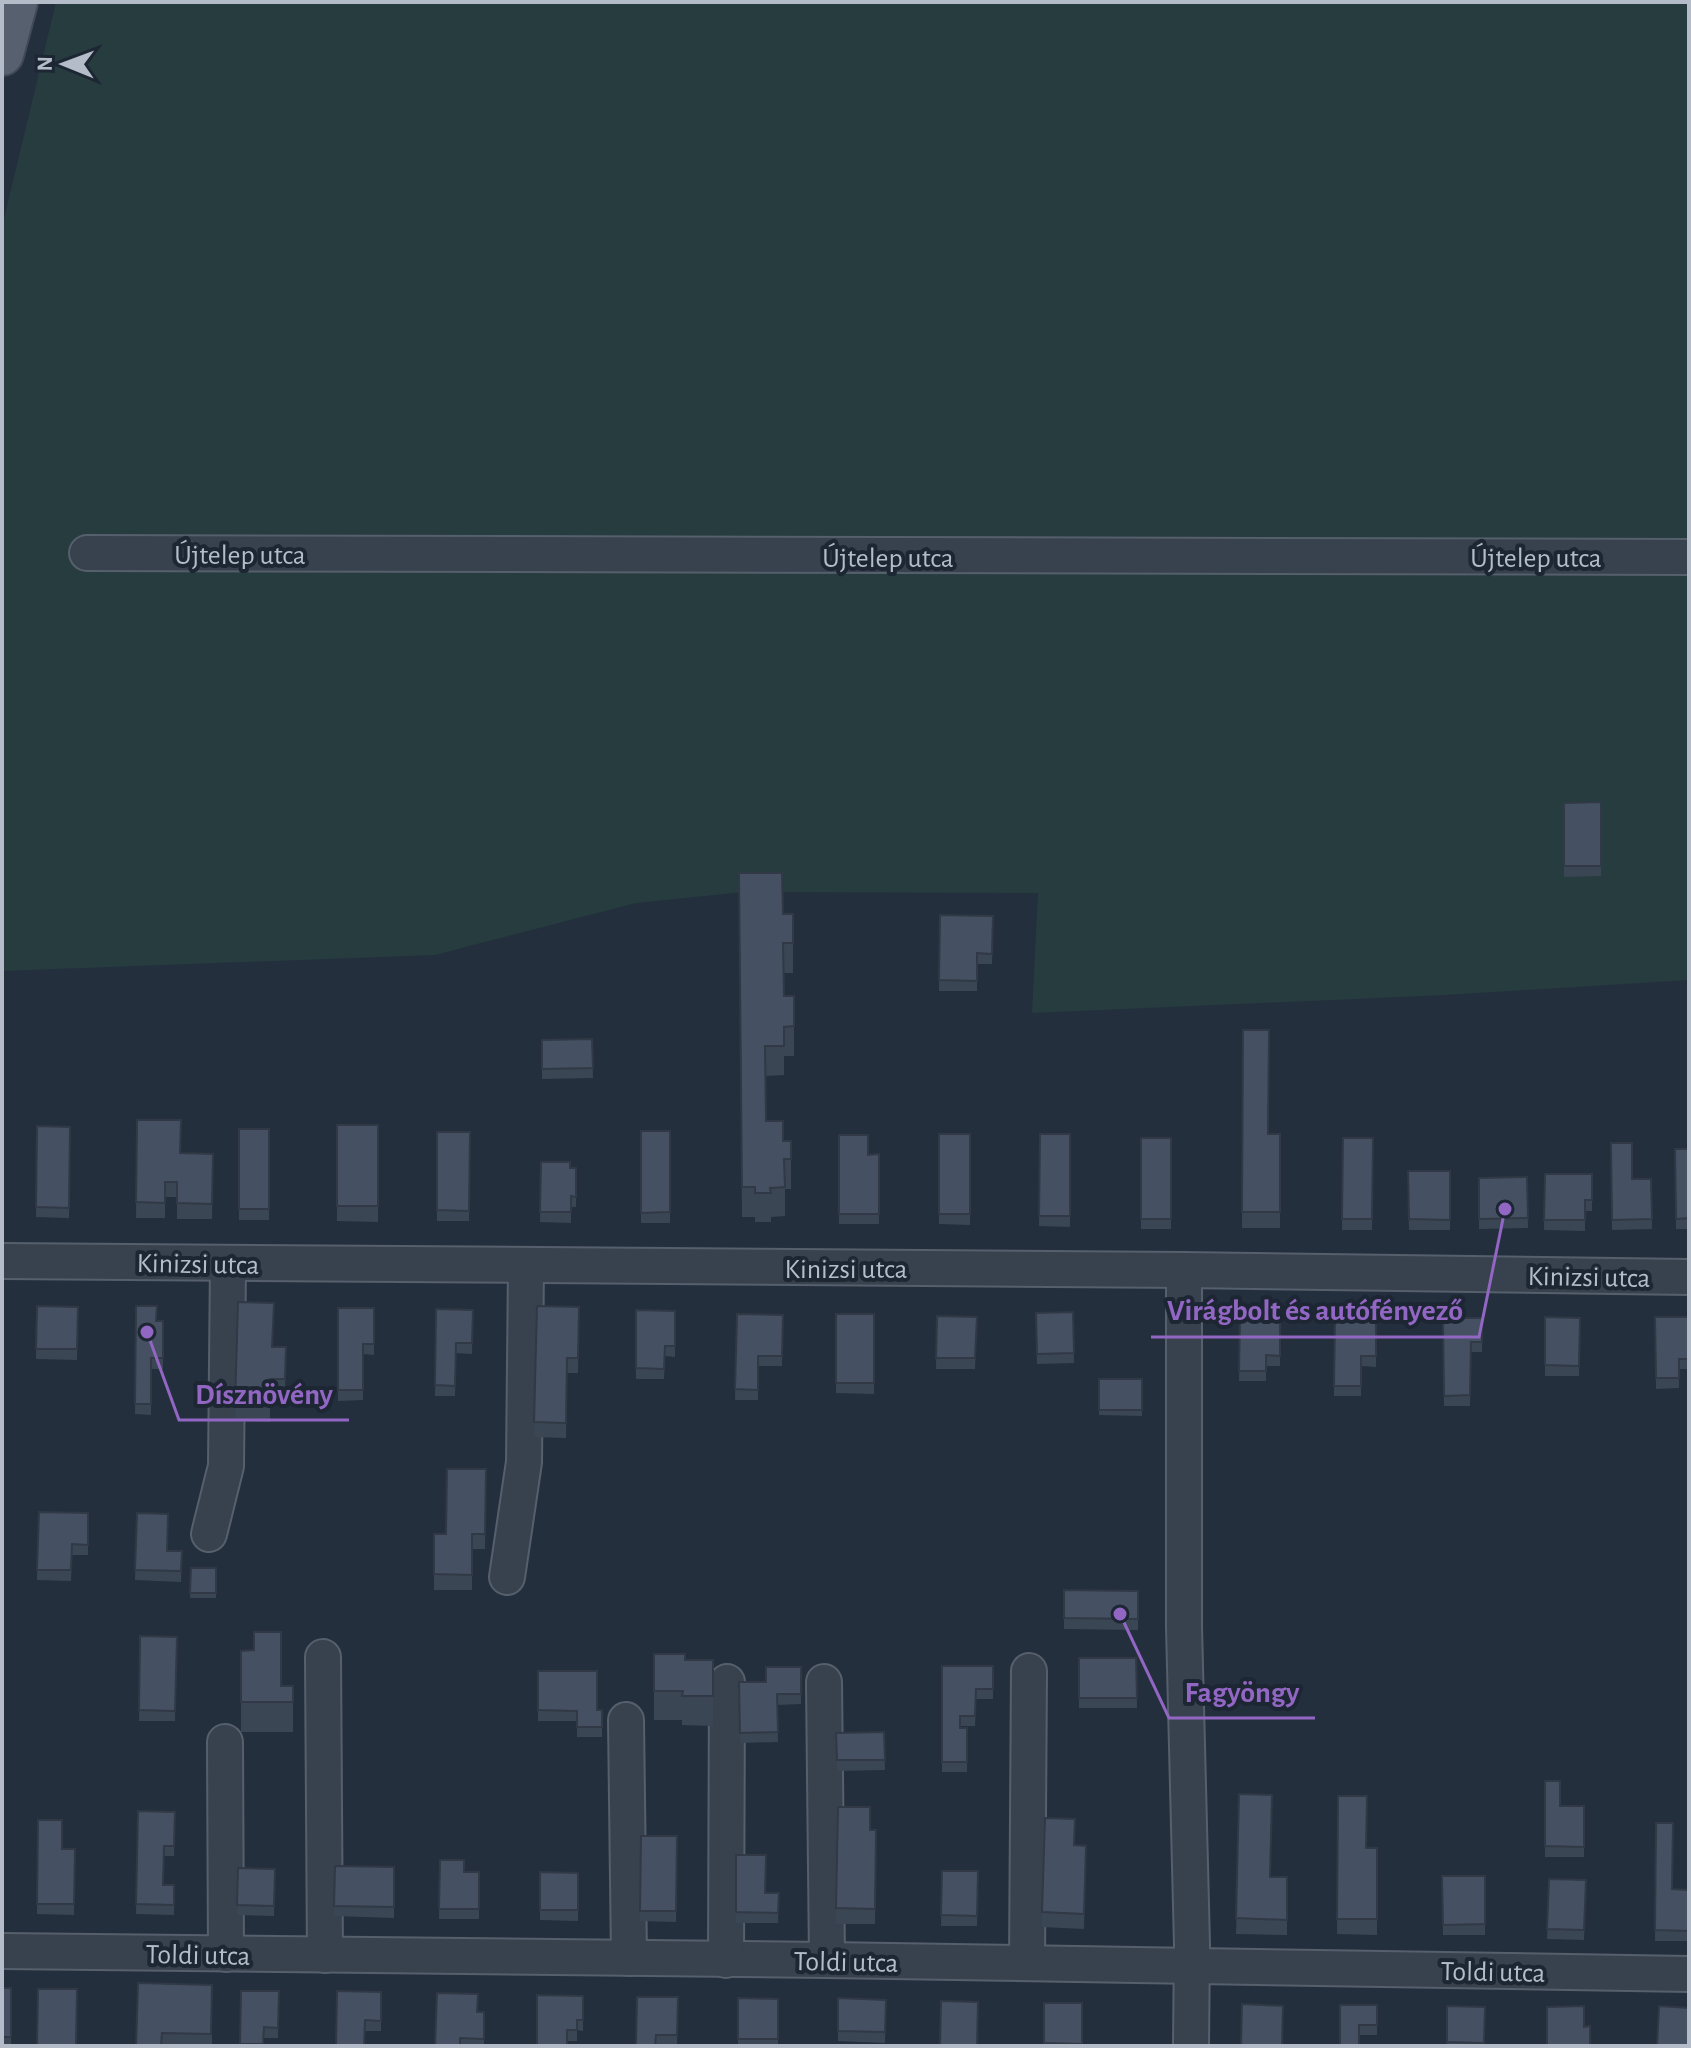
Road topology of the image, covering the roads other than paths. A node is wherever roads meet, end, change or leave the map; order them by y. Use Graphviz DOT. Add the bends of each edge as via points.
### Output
graph roads {
  1 [pos="16,2"];
  2 [pos="2,54"];
  3 [pos="87,553"];
  4 [pos="1689,557"];
  5 [pos="2,1261"];
  6 [pos="228,1263"];
  7 [pos="526,1267"];
  8 [pos="1184,1270"];
  9 [pos="1689,1277"];
  10 [pos="209,1534"];
  11 [pos="507,1577"];
  12 [pos="323,1657"];
  13 [pos="1029,1671"];
  14 [pos="727,1682"];
  15 [pos="824,1682"];
  16 [pos="626,1720"];
  17 [pos="225,1742"];
  18 [pos="2,1951"];
  19 [pos="226,1954"];
  20 [pos="325,1955"];
  21 [pos="629,1958"];
  22 [pos="726,1960"];
  23 [pos="827,1960"];
  24 [pos="1027,1963"];
  25 [pos="1191,1967"];
  26 [pos="1689,1974"];
  27 [pos="1191,2046"];
  1 -- 2 [label="main road"];
  3 -- 4 [label="street, Újtelep utca"];
  5 -- 6 [label="street, Kinizsi utca"];
  6 -- 7 [label="street, Kinizsi utca"];
  6 -- 10 [label="street" via="226,1466"];
  7 -- 8 [label="street, Kinizsi utca"];
  7 -- 11 [label="street" via="524,1462"];
  8 -- 9 [label="street, Kinizsi utca"];
  8 -- 25 [label="street"];
  12 -- 20 [label="street"];
  13 -- 24 [label="street"];
  14 -- 22 [label="street"];
  15 -- 23 [label="street"];
  16 -- 21 [label="street"];
  17 -- 19 [label="street"];
  18 -- 19 [label="street, Toldi utca"];
  19 -- 20 [label="street, Toldi utca"];
  20 -- 21 [label="street, Toldi utca"];
  21 -- 22 [label="street, Toldi utca"];
  22 -- 23 [label="street, Toldi utca"];
  23 -- 24 [label="street, Toldi utca"];
  24 -- 25 [label="street, Toldi utca"];
  25 -- 26 [label="street, Toldi utca"];
  25 -- 27 [label="street"];
}
